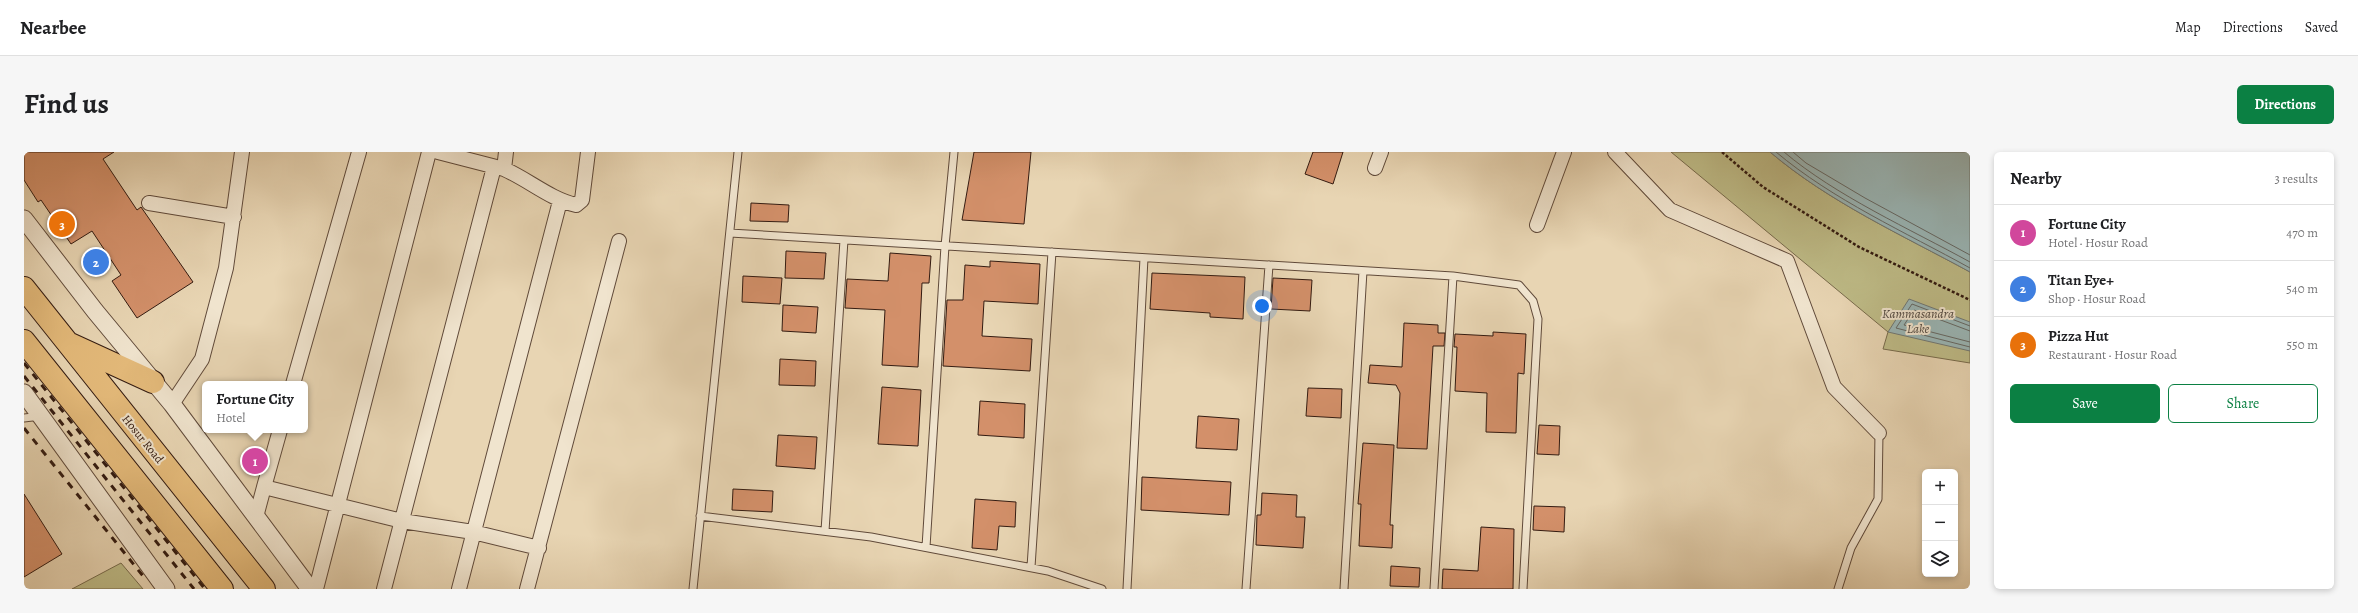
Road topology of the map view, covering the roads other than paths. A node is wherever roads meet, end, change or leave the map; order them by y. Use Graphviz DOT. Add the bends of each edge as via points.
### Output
graph roads {
  1 [pos="242,152"];
  2 [pos="359,152"];
  3 [pos="429,152"];
  4 [pos="438,152"];
  5 [pos="506,152"];
  6 [pos="588,152"];
  7 [pos="738,152"];
  8 [pos="954,152"];
  9 [pos="1381,152"];
  10 [pos="1564,152"];
  11 [pos="1615,152"];
  12 [pos="499,168"];
  13 [pos="1375,168"];
  14 [pos="560,201"];
  15 [pos="149,203"];
  16 [pos="234,216"];
  17 [pos="24,219"];
  18 [pos="1537,225"];
  19 [pos="730,233"];
  20 [pos="844,240"];
  21 [pos="619,241"];
  22 [pos="945,246"];
  23 [pos="1052,252"];
  24 [pos="1144,258"];
  25 [pos="1269,265"];
  26 [pos="1363,271"];
  27 [pos="1453,276"];
  28 [pos="24,288"];
  29 [pos="24,342"];
  30 [pos="68,343"];
  31 [pos="294,381"];
  32 [pos="153,382"];
  33 [pos="24,392"];
  34 [pos="172,404"];
  35 [pos="43,416"];
  36 [pos="24,418"];
  37 [pos="279,433"];
  38 [pos="1879,433"];
  39 [pos="264,487"];
  40 [pos="338,505"];
  41 [pos="700,516"];
  42 [pos="256,517"];
  43 [pos="402,520"];
  44 [pos="825,531"];
  45 [pos="473,532"];
  46 [pos="926,547"];
  47 [pos="539,548"];
  48 [pos="1031,567"];
  49 [pos="166,589"];
  50 [pos="222,589"];
  51 [pos="264,589"];
  52 [pos="310,589"];
  53 [pos="316,589"];
  54 [pos="384,589"];
  55 [pos="459,589"];
  56 [pos="527,589"];
  57 [pos="693,589"];
  58 [pos="1102,589"];
  59 [pos="1127,589"];
  60 [pos="1246,589"];
  61 [pos="1344,589"];
  62 [pos="1434,589"];
  63 [pos="1523,589"];
  64 [pos="1838,589"];
  1 -- 16 [label="street"];
  2 -- 31 [label="street"];
  3 -- 40 [label="street"];
  4 -- 12 [label="street"];
  5 -- 12 [label="street"];
  6 -- 14 [label="street" via="582,200 576,205"];
  7 -- 19 [label="lane"];
  8 -- 22 [label="lane"];
  9 -- 13 [label="street"];
  10 -- 18 [label="street"];
  11 -- 38 [label="street" via="1670,210 1787,261 1834,387"];
  12 -- 14 [label="street" via="523,178"];
  12 -- 43 [label="street"];
  14 -- 45 [label="street"];
  15 -- 16 [label="street"];
  16 -- 34 [label="street" via="226,268 202,359"];
  17 -- 32 [label="street"];
  19 -- 20 [label="lane"];
  19 -- 41 [label="lane"];
  20 -- 22 [label="lane"];
  20 -- 44 [label="lane"];
  21 -- 47 [label="street"];
  22 -- 23 [label="lane"];
  22 -- 46 [label="lane"];
  23 -- 24 [label="lane"];
  23 -- 48 [label="lane"];
  24 -- 25 [label="lane"];
  24 -- 59 [label="lane"];
  25 -- 26 [label="lane"];
  25 -- 60 [label="lane"];
  26 -- 27 [label="lane"];
  26 -- 61 [label="lane"];
  27 -- 62 [label="lane"];
  27 -- 63 [label="lane" via="1519,285 1533,301 1538,319"];
  28 -- 30 [label="highway, Hosur Road"];
  29 -- 50 [label="highway"];
  30 -- 32 [label="highway"];
  30 -- 51 [label="highway, Hosur Road"];
  32 -- 34 [label="street"];
  33 -- 35 [label="street"];
  34 -- 42 [label="street"];
  35 -- 36 [label="lane"];
  35 -- 49 [label="street"];
  37 -- 39 [label="street"];
  38 -- 64 [label="lane" via="1878,499 1851,548"];
  39 -- 40 [label="street"];
  39 -- 42 [label="street"];
  40 -- 43 [label="street"];
  40 -- 53 [label="street"];
  41 -- 44 [label="lane"];
  41 -- 57 [label="lane"];
  42 -- 52 [label="street"];
  43 -- 45 [label="street"];
  43 -- 54 [label="street"];
  44 -- 46 [label="lane"];
  45 -- 47 [label="street"];
  45 -- 55 [label="street"];
  46 -- 48 [label="lane"];
  47 -- 56 [label="street"];
  48 -- 58 [label="lane" via="1048,570"];
}
